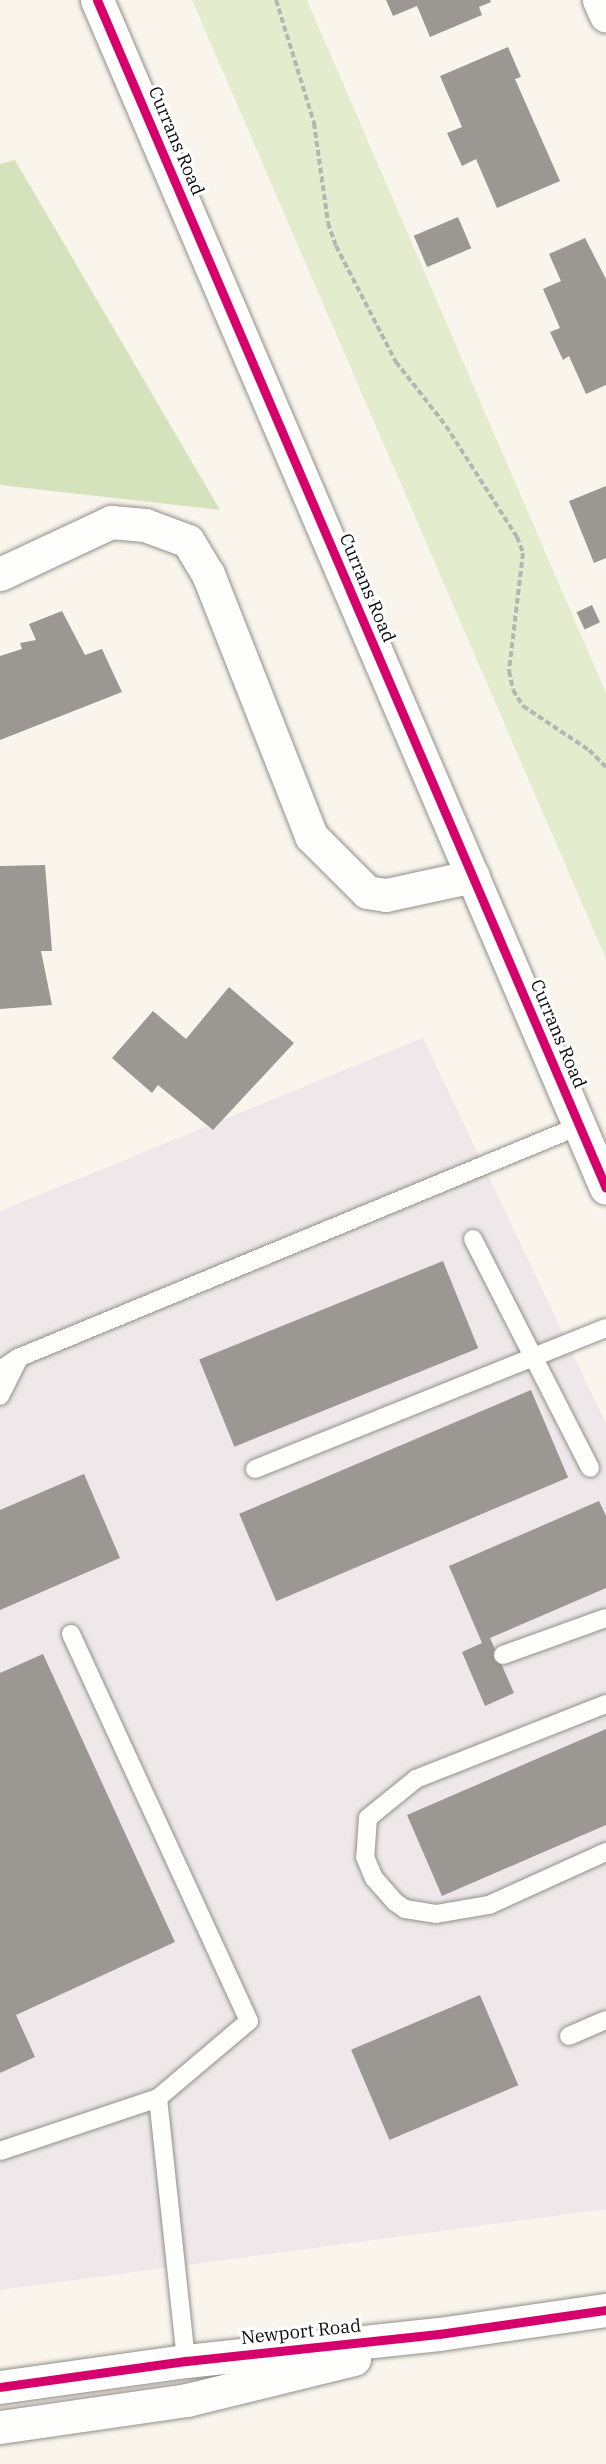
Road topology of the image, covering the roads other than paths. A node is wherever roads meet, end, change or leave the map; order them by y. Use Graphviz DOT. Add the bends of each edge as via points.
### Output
graph roads {
  1 [pos="98,0"];
  2 [pos="599,0"];
  3 [pos="606,16"];
  4 [pos="0,574"];
  5 [pos="472,876"];
  6 [pos="593,1121"];
  7 [pos="606,1188"];
  8 [pos="473,1239"];
  9 [pos="606,1328"];
  10 [pos="18,1358"];
  11 [pos="531,1358"];
  12 [pos="0,1370"];
  13 [pos="0,1396"];
  14 [pos="590,1468"];
  15 [pos="255,1469"];
  16 [pos="606,1617"];
  17 [pos="71,1634"];
  18 [pos="503,1655"];
  19 [pos="606,1704"];
  20 [pos="606,1852"];
  21 [pos="606,2020"];
  22 [pos="569,2036"];
  23 [pos="158,2098"];
  24 [pos="0,2151"];
  25 [pos="606,2310"];
  26 [pos="439,2334"];
  27 [pos="186,2361"];
  28 [pos="0,2387"];
  29 [pos="0,2427"];
  1 -- 5 [label="street, Currans Road"];
  2 -- 3 [label="street"];
  4 -- 5 [label="street" via="111,522 145,525 188,541 208,573 311,836 367,892 386,895"];
  5 -- 6 [label="street, Currans Road"];
  6 -- 7 [label="street, Currans Road"];
  6 -- 10 [label="lane"];
  8 -- 11 [label="lane"];
  9 -- 11 [label="lane"];
  10 -- 12 [label="lane"];
  10 -- 13 [label="lane"];
  11 -- 14 [label="lane"];
  11 -- 15 [label="lane"];
  16 -- 18 [label="lane"];
  17 -- 23 [label="lane" via="249,2021"];
  19 -- 20 [label="lane" via="416,1779 368,1818 365,1857 374,1878 395,1902 405,1909 436,1914 489,1905"];
  21 -- 22 [label="lane"];
  23 -- 24 [label="lane"];
  23 -- 27 [label="lane"];
  25 -- 26 [label="street, Newport Road"];
  26 -- 27 [label="street, Newport Road"];
  26 -- 29 [label="street, Newport Road" via="321,2369 187,2400"];
  27 -- 28 [label="street, Newport Road"];
}
